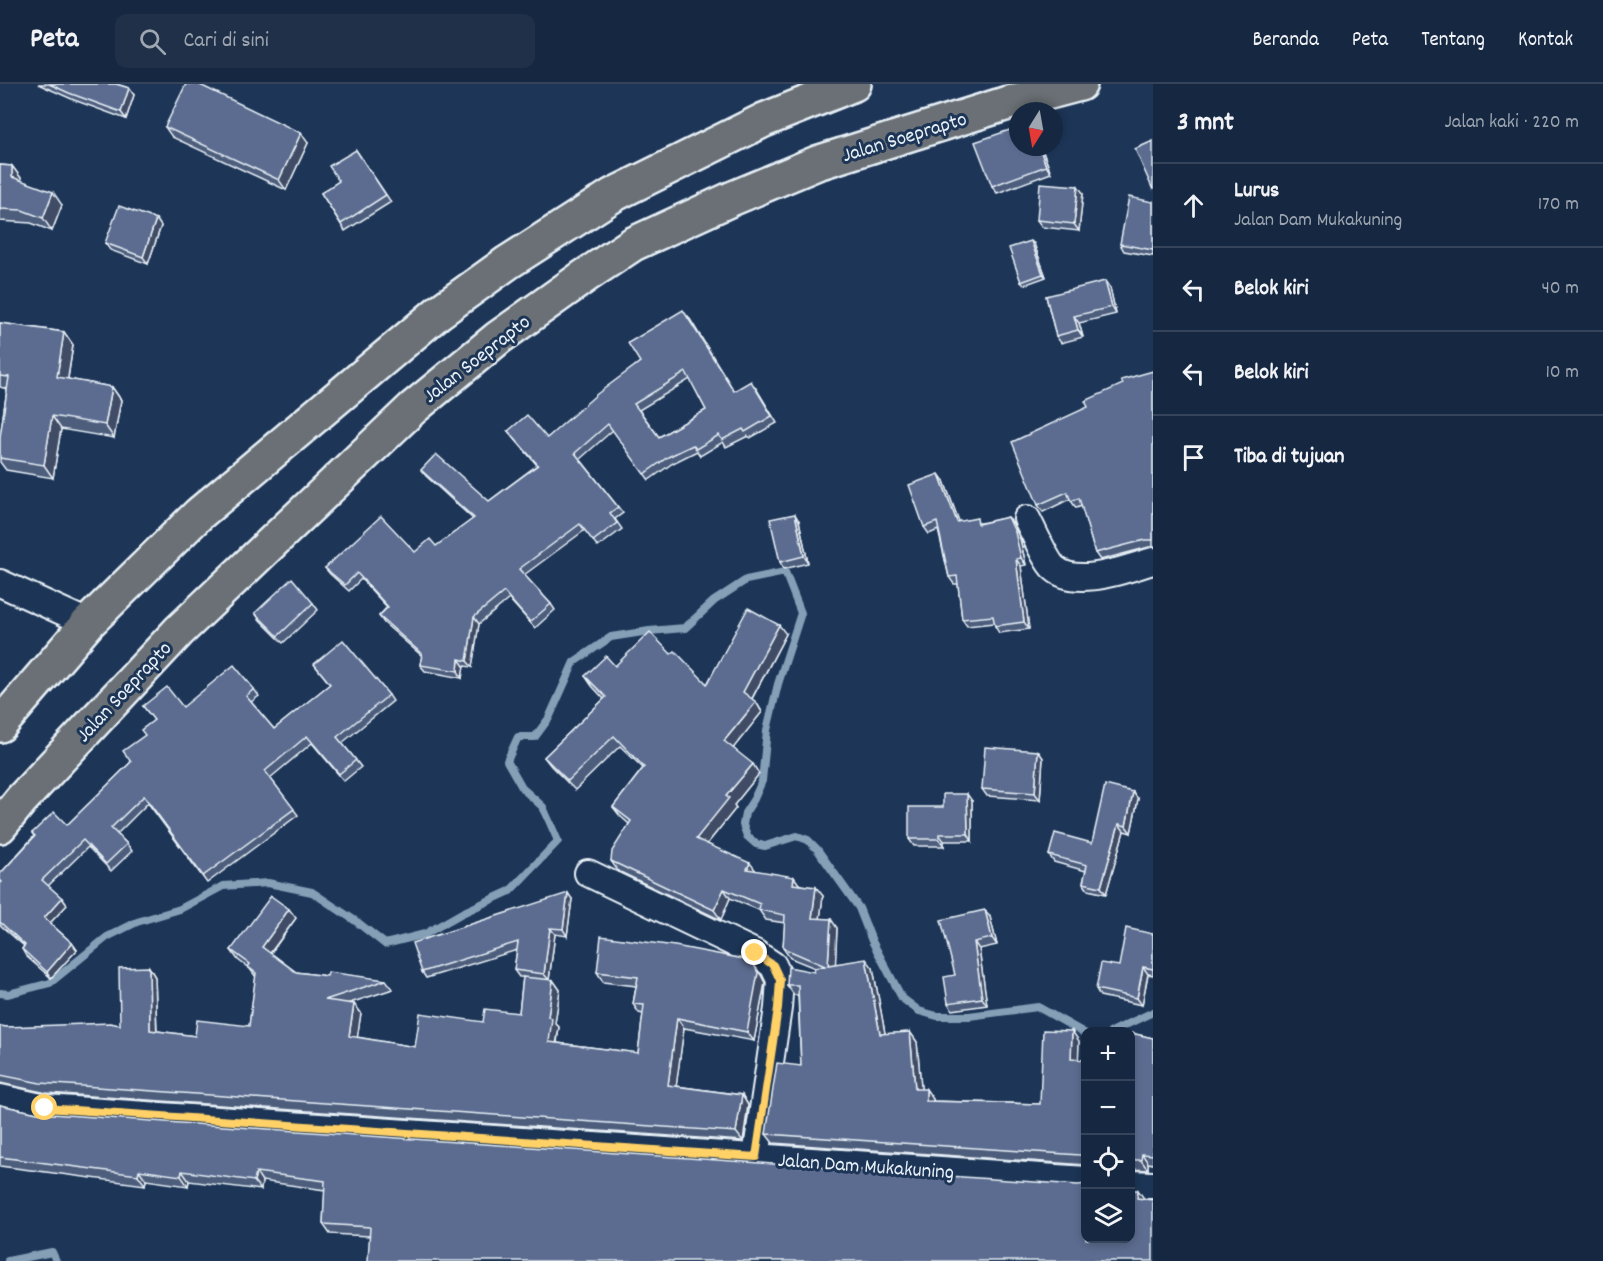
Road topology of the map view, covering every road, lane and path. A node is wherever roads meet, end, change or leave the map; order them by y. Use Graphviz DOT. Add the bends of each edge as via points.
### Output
graph roads {
  1 [pos="854,84"];
  2 [pos="1080,84"];
  3 [pos="1027,519"];
  4 [pos="1153,561"];
  5 [pos="0,583"];
  6 [pos="88,623"];
  7 [pos="0,725"];
  8 [pos="0,826"];
  9 [pos="588,873"];
  10 [pos="0,1098"];
  11 [pos="756,1157"];
  12 [pos="1081,1180"];
  13 [pos="1135,1184"];
  14 [pos="1153,1185"];
  1 -- 6 [label="highway" via="764,120 613,195 507,262 439,312 199,514"];
  2 -- 8 [label="highway, Jalan Soeprapto" via="817,163 633,244 585,276 498,338 413,408 179,631"];
  3 -- 4 [label="street" via="1053,568 1070,578 1095,577"];
  5 -- 6 [label="street"];
  6 -- 7 [label="highway"];
  9 -- 11 [label="street" via="773,965 780,980 778,1008"];
  10 -- 11 [label="street, Jalan Dam Mukakuning" via="45,1108"];
  11 -- 12 [label="street, Jalan Dam Mukakuning"];
  13 -- 14 [label="street"];
}
